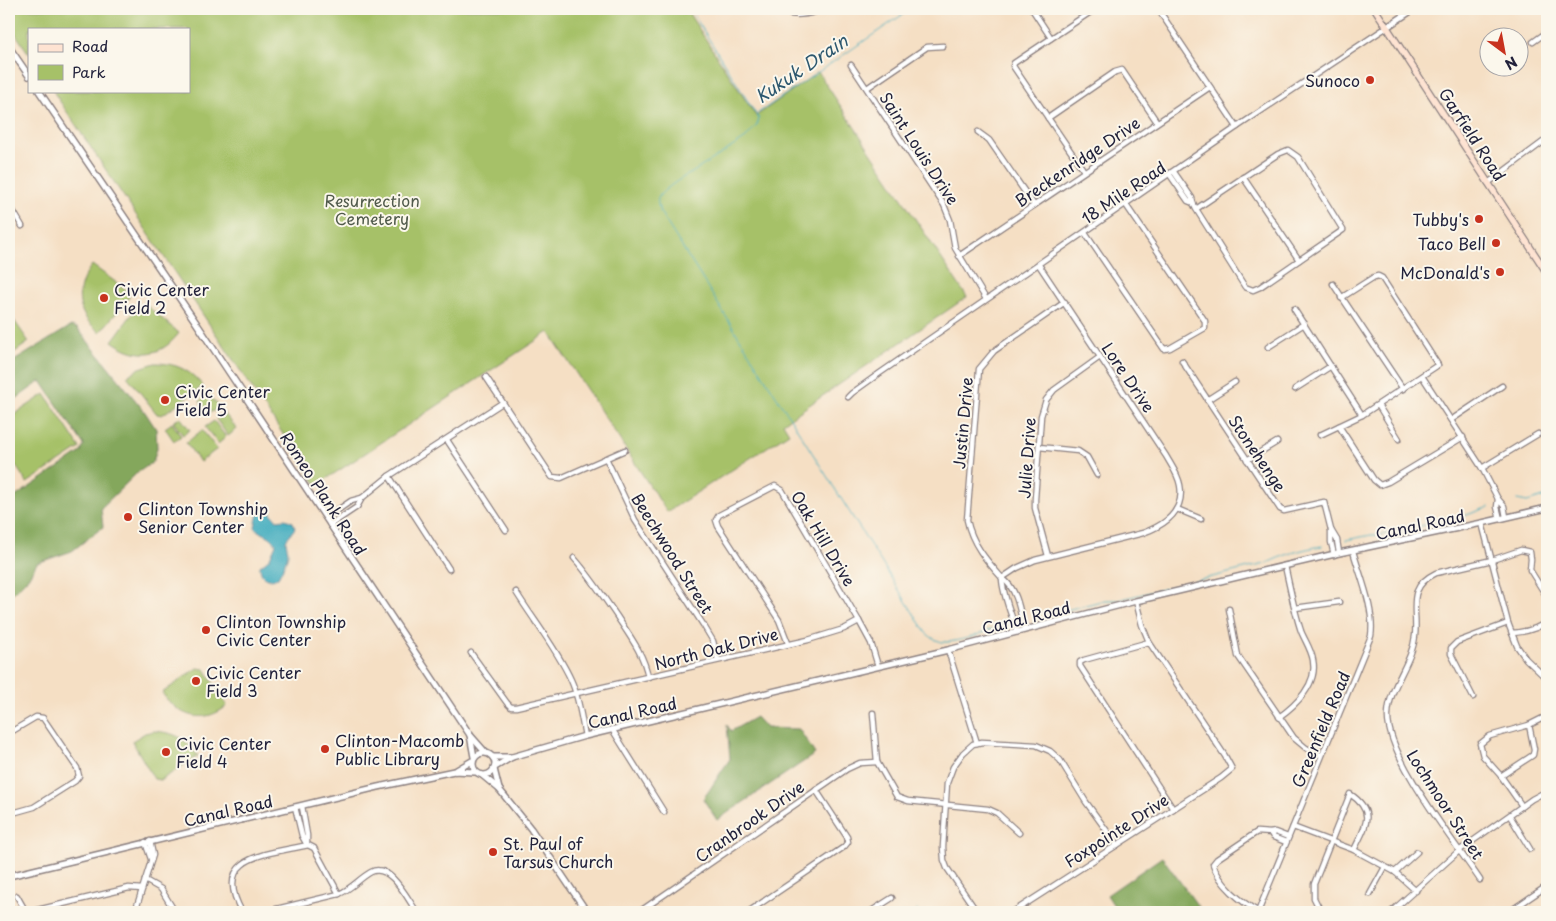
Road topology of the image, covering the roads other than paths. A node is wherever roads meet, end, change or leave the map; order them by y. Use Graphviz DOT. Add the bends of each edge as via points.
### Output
graph roads {
  1 [pos="779,9"];
  2 [pos="824,9"];
  3 [pos="1032,9"];
  4 [pos="1095,9"];
  5 [pos="1158,9"];
  6 [pos="1375,9"];
  7 [pos="1414,9"];
  8 [pos="1387,27"];
  9 [pos="1547,32"];
  10 [pos="1051,38"];
  11 [pos="1533,42"];
  12 [pos="942,46"];
  13 [pos="9,47"];
  14 [pos="851,65"];
  15 [pos="28,75"];
  16 [pos="1210,87"];
  17 [pos="867,88"];
  18 [pos="40,92"];
  19 [pos="1048,118"];
  20 [pos="1157,122"];
  21 [pos="1237,127"];
  22 [pos="978,132"];
  23 [pos="1547,139"];
  24 [pos="1084,171"];
  25 [pos="1172,174"];
  26 [pos="1243,177"];
  27 [pos="1488,183"];
  28 [pos="9,204"];
  29 [pos="1034,205"];
  30 [pos="1126,205"];
  31 [pos="1196,209"];
  32 [pos="22,226"];
  33 [pos="1085,233"];
  34 [pos="958,256"];
  35 [pos="1299,260"];
  36 [pos="1039,264"];
  37 [pos="1547,273"];
  38 [pos="1333,284"];
  39 [pos="1342,298"];
  40 [pos="986,300"];
  41 [pos="1064,302"];
  42 [pos="1294,310"];
  43 [pos="1304,324"];
  44 [pos="1268,347"];
  45 [pos="1100,357"];
  46 [pos="1182,361"];
  47 [pos="1331,366"];
  48 [pos="1422,376"];
  49 [pos="486,378"];
  50 [pos="1235,382"];
  51 [pos="1502,386"];
  52 [pos="1295,389"];
  53 [pos="1403,389"];
  54 [pos="848,398"];
  55 [pos="1207,400"];
  56 [pos="502,403"];
  57 [pos="1378,405"];
  58 [pos="1362,415"];
  59 [pos="1451,420"];
  60 [pos="1339,426"];
  61 [pos="1538,434"];
  62 [pos="1320,435"];
  63 [pos="1463,437"];
  64 [pos="1399,439"];
  65 [pos="447,440"];
  66 [pos="1277,442"];
  67 [pos="1039,447"];
  68 [pos="626,450"];
  69 [pos="606,458"];
  70 [pos="1247,460"];
  71 [pos="1482,468"];
  72 [pos="1097,475"];
  73 [pos="389,476"];
  74 [pos="362,498"];
  75 [pos="1498,499"];
  76 [pos="1177,508"];
  77 [pos="1547,508"];
  78 [pos="1506,517"];
  79 [pos="326,518"];
  80 [pos="1201,519"];
  81 [pos="1500,519"];
  82 [pos="1482,523"];
  83 [pos="330,525"];
  84 [pos="506,530"];
  85 [pos="1353,551"];
  86 [pos="1337,554"];
  87 [pos="1048,556"];
  88 [pos="574,558"];
  89 [pos="1492,560"];
  90 [pos="1286,566"];
  91 [pos="449,569"];
  92 [pos="1002,578"];
  93 [pos="516,592"];
  94 [pos="1547,597"];
  95 [pos="1136,601"];
  96 [pos="1339,602"];
  97 [pos="1296,608"];
  98 [pos="1229,609"];
  99 [pos="1020,615"];
  100 [pos="1013,617"];
  101 [pos="859,621"];
  102 [pos="1547,621"];
  103 [pos="1508,623"];
  104 [pos="1024,630"];
  105 [pos="1017,632"];
  106 [pos="1512,633"];
  107 [pos="1149,642"];
  108 [pos="788,643"];
  109 [pos="948,650"];
  110 [pos="471,653"];
  111 [pos="718,660"];
  112 [pos="878,666"];
  113 [pos="1546,675"];
  114 [pos="648,678"];
  115 [pos="576,695"];
  116 [pos="1473,697"];
  117 [pos="873,713"];
  118 [pos="1547,716"];
  119 [pos="1279,717"];
  120 [pos="1529,725"];
  121 [pos="612,729"];
  122 [pos="9,733"];
  123 [pos="470,735"];
  124 [pos="586,736"];
  125 [pos="976,743"];
  126 [pos="485,752"];
  127 [pos="1321,755"];
  128 [pos="493,757"];
  129 [pos="512,757"];
  130 [pos="473,759"];
  131 [pos="877,762"];
  132 [pos="494,768"];
  133 [pos="454,772"];
  134 [pos="475,772"];
  135 [pos="482,775"];
  136 [pos="1501,776"];
  137 [pos="499,789"];
  138 [pos="816,790"];
  139 [pos="1547,791"];
  140 [pos="944,804"];
  141 [pos="302,806"];
  142 [pos="1522,806"];
  143 [pos="295,807"];
  144 [pos="1173,809"];
  145 [pos="664,812"];
  146 [pos="9,814"];
  147 [pos="1510,816"];
  148 [pos="1292,827"];
  149 [pos="1019,833"];
  150 [pos="1271,833"];
  151 [pos="1288,837"];
  152 [pos="1331,841"];
  153 [pos="148,842"];
  154 [pos="1286,842"];
  155 [pos="307,845"];
  156 [pos="1117,845"];
  157 [pos="1530,849"];
  158 [pos="1354,850"];
  159 [pos="1460,850"];
  160 [pos="1417,852"];
  161 [pos="1384,867"];
  162 [pos="1395,872"];
  163 [pos="9,876"];
  164 [pos="145,880"];
  165 [pos="1480,880"];
  166 [pos="1547,886"];
  167 [pos="142,889"];
  168 [pos="1416,891"];
  169 [pos="339,894"];
  170 [pos="1370,894"];
  171 [pos="17,896"];
  172 [pos="892,898"];
  173 [pos="642,911"];
  174 [pos="28,912"];
  175 [pos="135,912"];
  176 [pos="175,912"];
  177 [pos="242,912"];
  178 [pos="264,912"];
  179 [pos="417,912"];
  180 [pos="587,912"];
  181 [pos="748,912"];
  182 [pos="870,912"];
  183 [pos="977,912"];
  184 [pos="1013,912"];
  185 [pos="1258,912"];
  186 [pos="1321,912"];
  187 [pos="1392,912"];
  188 [pos="1511,912"];
  1 -- 2 [label="street" via="794,15"];
  3 -- 10 [label="street"];
  4 -- 10 [label="street"];
  5 -- 16 [label="street"];
  6 -- 8 [label="main road, Garfield Road"];
  7 -- 8 [label="street, 18 Mile Road"];
  8 -- 21 [label="street, 18 Mile Road"];
  8 -- 27 [label="main road, Garfield Road"];
  9 -- 11 [label="street"];
  10 -- 19 [label="street" via="1014,62"];
  12 -- 17 [label="street" via="928,47"];
  13 -- 15 [label="street"];
  14 -- 17 [label="street, Saint Louis Drive"];
  16 -- 20 [label="street, Breckenridge Drive"];
  16 -- 21 [label="street"];
  17 -- 34 [label="street, Saint Louis Drive" via="944,205"];
  18 -- 79 [label="street, Romeo Plank Road"];
  19 -- 20 [label="street" via="1122,70"];
  19 -- 24 [label="street"];
  20 -- 24 [label="street, Breckenridge Drive"];
  21 -- 25 [label="street, 18 Mile Road"];
  22 -- 29 [label="street" via="989,140"];
  23 -- 27 [label="street"];
  24 -- 29 [label="street, Breckenridge Drive"];
  25 -- 30 [label="street, 18 Mile Road"];
  25 -- 31 [label="street"];
  26 -- 31 [label="street"];
  26 -- 35 [label="street"];
  26 -- 35 [label="street" via="1288,150 1298,157 1343,230"];
  27 -- 37 [label="main road, Garfield Road"];
  28 -- 32 [label="street"];
  29 -- 34 [label="street, Breckenridge Drive"];
  30 -- 33 [label="street, 18 Mile Road"];
  30 -- 33 [label="street" via="1205,321 1205,328 1164,350"];
  31 -- 35 [label="street" via="1245,287 1253,290"];
  33 -- 36 [label="street, 18 Mile Road"];
  34 -- 40 [label="street, Saint Louis Drive"];
  36 -- 40 [label="street, 18 Mile Road"];
  36 -- 41 [label="street, Lore Drive"];
  38 -- 39 [label="street"];
  39 -- 48 [label="street" via="1374,277 1382,278 1438,365"];
  39 -- 53 [label="street"];
  40 -- 54 [label="street, 18 Mile Road"];
  41 -- 45 [label="street, Lore Drive"];
  41 -- 92 [label="street, Justin Drive" via="994,351 979,370 967,520 972,539 988,564"];
  42 -- 43 [label="street"];
  43 -- 44 [label="street"];
  43 -- 47 [label="street"];
  45 -- 67 [label="street, Julie Drive" via="1049,395 1041,416"];
  45 -- 76 [label="street, Lore Drive" via="1176,473 1181,492"];
  46 -- 55 [label="street, Stonehenge"];
  47 -- 52 [label="street"];
  47 -- 58 [label="street"];
  48 -- 53 [label="street"];
  48 -- 59 [label="street"];
  49 -- 56 [label="street"];
  50 -- 55 [label="street"];
  51 -- 59 [label="street"];
  53 -- 57 [label="street"];
  55 -- 70 [label="street, Stonehenge"];
  56 -- 65 [label="street"];
  56 -- 69 [label="street" via="552,477 561,478"];
  57 -- 58 [label="street"];
  57 -- 64 [label="street"];
  58 -- 60 [label="street"];
  59 -- 63 [label="street"];
  60 -- 62 [label="street"];
  60 -- 63 [label="street" via="1380,485"];
  61 -- 71 [label="street"];
  63 -- 71 [label="street"];
  65 -- 73 [label="street"];
  65 -- 84 [label="street"];
  66 -- 70 [label="street"];
  67 -- 72 [label="street" via="1078,451 1087,457"];
  67 -- 87 [label="street, Julie Drive" via="1035,508"];
  68 -- 69 [label="street"];
  69 -- 111 [label="street, Beechwood Street" via="634,520 713,641"];
  70 -- 86 [label="street, Stonehenge" via="1282,510 1324,502"];
  71 -- 75 [label="street"];
  73 -- 74 [label="street"];
  73 -- 91 [label="street"];
  74 -- 79 [label="street"];
  74 -- 83 [label="street" via="357,507"];
  75 -- 78 [label="street" via="1504,506"];
  75 -- 81 [label="street"];
  76 -- 80 [label="street"];
  76 -- 87 [label="street" via="1165,523 1144,533"];
  77 -- 78 [label="street, Canal Road"];
  78 -- 81 [label="street, Canal Road"];
  79 -- 83 [label="street, Romeo Plank Road"];
  81 -- 82 [label="street, Canal Road"];
  82 -- 85 [label="street, Canal Road"];
  82 -- 89 [label="street"];
  83 -- 123 [label="street, Romeo Plank Road"];
  85 -- 86 [label="street, Canal Road"];
  85 -- 127 [label="street, Greenfield Road" via="1371,612 1372,630 1367,649"];
  86 -- 90 [label="street, Canal Road"];
  87 -- 92 [label="street" via="1017,568"];
  88 -- 114 [label="street" via="634,642"];
  89 -- 94 [label="street, Lochmoor Street" via="1521,550 1530,552 1530,570"];
  89 -- 103 [label="street"];
  89 -- 159 [label="street, Lochmoor Street" via="1436,573 1421,582 1415,598 1415,637 1394,688 1388,715 1399,754 1421,794"];
  90 -- 95 [label="street, Canal Road"];
  90 -- 97 [label="street"];
  92 -- 99 [label="street, Justin Drive" via="1010,584"];
  92 -- 100 [label="street, Justin Drive" via="1002,588"];
  93 -- 115 [label="street" via="563,664"];
  95 -- 104 [label="street, Canal Road"];
  95 -- 107 [label="street"];
  96 -- 97 [label="street"];
  97 -- 119 [label="street" via="1301,631 1312,654 1313,670 1298,702"];
  98 -- 119 [label="street" via="1238,656"];
  99 -- 100 [label="street"];
  99 -- 104 [label="street, Justin Drive"];
  100 -- 105 [label="street, Justin Drive"];
  101 -- 108 [label="street, North Oak Drive" via="826,635"];
  101 -- 108 [label="street, Oak Hill Drive" via="778,487 770,488 716,518 782,625"];
  101 -- 112 [label="street, Oak Hill Drive"];
  102 -- 106 [label="street" via="1523,632"];
  103 -- 106 [label="street"];
  103 -- 116 [label="street" via="1456,642 1451,648"];
  104 -- 105 [label="street, Canal Road"];
  105 -- 109 [label="street, Canal Road"];
  106 -- 113 [label="street" via="1526,659"];
  107 -- 144 [label="street, Foxpointe Drive" via="1232,769"];
  107 -- 144 [label="street" via="1080,662"];
  108 -- 111 [label="street, North Oak Drive"];
  109 -- 112 [label="street, Canal Road"];
  109 -- 125 [label="street"];
  110 -- 115 [label="street, North Oak Drive" via="511,707"];
  111 -- 114 [label="street, North Oak Drive"];
  112 -- 121 [label="street, Canal Road"];
  114 -- 115 [label="street, North Oak Drive"];
  115 -- 124 [label="street"];
  117 -- 131 [label="street"];
  118 -- 120 [label="street"];
  119 -- 127 [label="street" via="1300,745"];
  120 -- 136 [label="street" via="1533,755"];
  120 -- 136 [label="street" via="1490,736 1480,744 1483,756"];
  121 -- 124 [label="street, Canal Road"];
  121 -- 145 [label="street"];
  122 -- 146 [label="street" via="36,717 45,720 79,776 34,807"];
  123 -- 126 [label="street, Romeo Plank Road"];
  123 -- 130 [label="street, Romeo Plank Road"];
  124 -- 129 [label="street, Canal Road"];
  125 -- 140 [label="street" via="966,750 952,769"];
  125 -- 156 [label="street" via="1036,745 1050,751 1060,760"];
  126 -- 128 [label="street"];
  126 -- 130 [label="street"];
  127 -- 148 [label="street, Greenfield Road"];
  128 -- 129 [label="street, Canal Road"];
  128 -- 132 [label="street"];
  129 -- 132 [label="street, Canal Road"];
  130 -- 133 [label="street, Canal Road"];
  130 -- 134 [label="street"];
  131 -- 138 [label="street, Cranbrook Drive" via="853,766"];
  131 -- 140 [label="street" via="897,796 908,801"];
  132 -- 135 [label="street" via="489,774"];
  132 -- 137 [label="street"];
  133 -- 134 [label="street, Canal Road"];
  133 -- 141 [label="street, Canal Road"];
  134 -- 135 [label="street"];
  135 -- 137 [label="street"];
  136 -- 142 [label="street"];
  137 -- 180 [label="street"];
  138 -- 173 [label="street, Cranbrook Drive"];
  138 -- 181 [label="street" via="847,837 846,845"];
  139 -- 142 [label="street"];
  140 -- 149 [label="street" via="993,811"];
  140 -- 183 [label="street" via="944,860"];
  141 -- 143 [label="street, Canal Road"];
  141 -- 155 [label="street"];
  142 -- 147 [label="street"];
  143 -- 153 [label="street, Canal Road"];
  143 -- 155 [label="street"];
  144 -- 156 [label="street, Foxpointe Drive"];
  147 -- 157 [label="street"];
  147 -- 159 [label="street"];
  148 -- 151 [label="street, Greenfield Road"];
  148 -- 152 [label="street"];
  150 -- 151 [label="street"];
  150 -- 154 [label="street"];
  150 -- 185 [label="street" via="1257,832 1213,864 1235,896"];
  151 -- 154 [label="street, Greenfield Road"];
  152 -- 158 [label="street"];
  152 -- 158 [label="street" via="1350,794 1362,804 1367,817"];
  152 -- 186 [label="street" via="1314,884 1314,898"];
  153 -- 163 [label="street, Canal Road"];
  153 -- 164 [label="street" via="153,855"];
  154 -- 185 [label="street, Greenfield Road"];
  155 -- 169 [label="street" via="314,848"];
  155 -- 177 [label="street" via="252,858 242,864 232,882 232,890"];
  156 -- 184 [label="street, Foxpointe Drive"];
  158 -- 161 [label="street"];
  159 -- 165 [label="street, Lochmoor Street"];
  159 -- 168 [label="street"];
  160 -- 162 [label="street"];
  161 -- 162 [label="street"];
  161 -- 170 [label="street"];
  162 -- 168 [label="street"];
  164 -- 167 [label="street"];
  164 -- 176 [label="street" via="161,889"];
  166 -- 188 [label="street"];
  167 -- 174 [label="street" via="129,888"];
  167 -- 175 [label="street"];
  168 -- 187 [label="street"];
  169 -- 178 [label="street"];
  169 -- 179 [label="street" via="370,872 381,870 393,877"];
  171 -- 174 [label="street"];
  172 -- 182 [label="street"];
}
